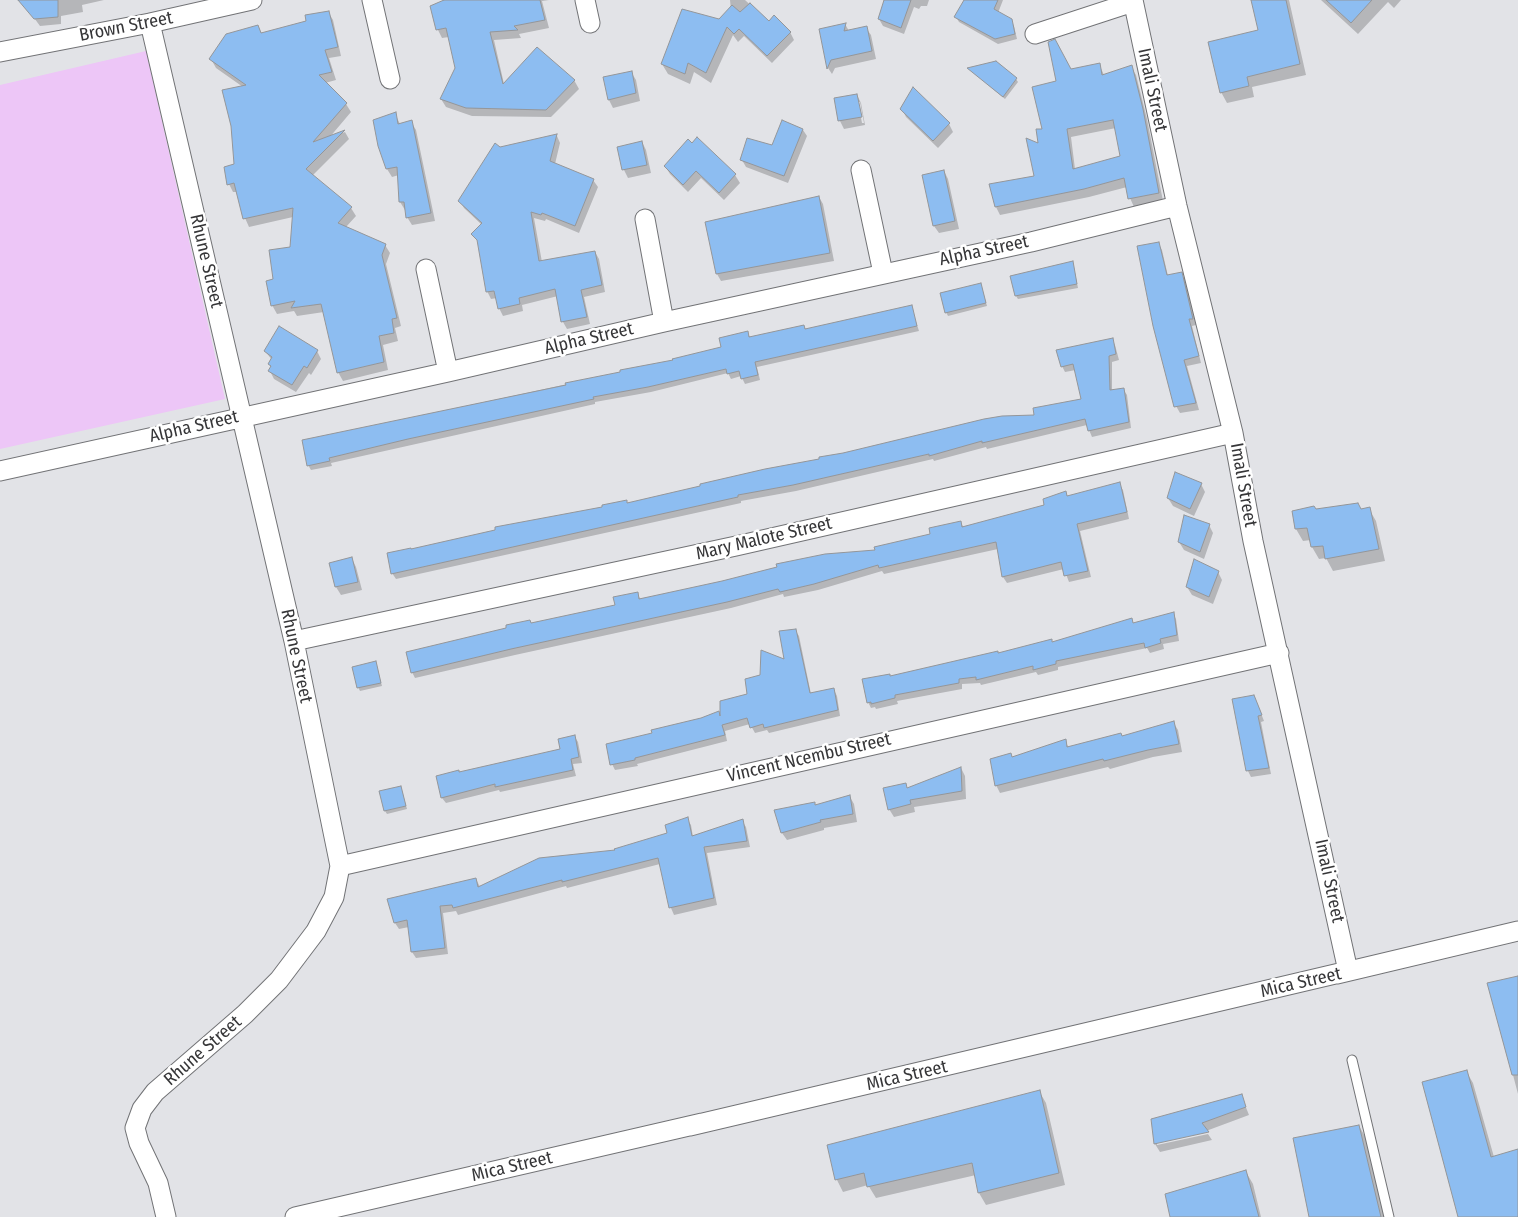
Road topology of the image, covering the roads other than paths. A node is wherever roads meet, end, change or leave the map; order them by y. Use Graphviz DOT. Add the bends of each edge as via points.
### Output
graph roads {
  1 [pos="252,0"];
  2 [pos="372,0"];
  3 [pos="585,0"];
  4 [pos="1133,1"];
  5 [pos="187,8"];
  6 [pos="150,23"];
  7 [pos="590,23"];
  8 [pos="1036,34"];
  9 [pos="0,52"];
  10 [pos="390,79"];
  11 [pos="860,170"];
  12 [pos="1178,206"];
  13 [pos="645,219"];
  14 [pos="426,268"];
  15 [pos="883,273"];
  16 [pos="664,322"];
  17 [pos="448,372"];
  18 [pos="242,416"];
  19 [pos="1233,432"];
  20 [pos="0,471"];
  21 [pos="294,641"];
  22 [pos="1279,653"];
  23 [pos="340,866"];
  24 [pos="1518,931"];
  25 [pos="1348,971"];
  26 [pos="1352,1060"];
  27 [pos="166,1217"];
  28 [pos="295,1217"];
  29 [pos="1389,1217"];
  1 -- 5 [label="street, Brown Street"];
  2 -- 10 [label="street"];
  3 -- 7 [label="street"];
  4 -- 8 [label="street"];
  4 -- 12 [label="street, Imali Street"];
  5 -- 6 [label="street, Brown Street"];
  6 -- 9 [label="street, Brown Street"];
  6 -- 18 [label="street, Rhune Street"];
  11 -- 15 [label="street"];
  12 -- 15 [label="street, Alpha Street" via="1031,242"];
  12 -- 19 [label="street, Imali Street"];
  13 -- 16 [label="street"];
  14 -- 17 [label="street"];
  15 -- 16 [label="street, Alpha Street"];
  16 -- 17 [label="street, Alpha Street"];
  17 -- 18 [label="street, Alpha Street"];
  18 -- 20 [label="street, Alpha Street"];
  18 -- 21 [label="street, Rhune Street"];
  19 -- 21 [label="street, Mary Malote Street" via="755,542"];
  19 -- 22 [label="street, Imali Street" via="1253,541"];
  21 -- 23 [label="street, Rhune Street"];
  22 -- 23 [label="street, Vincent Ncembu Street"];
  22 -- 25 [label="street, Imali Street"];
  23 -- 27 [label="street, Rhune Street" via="334,898 316,931 279,980 155,1092 142,1109 135,1128 158,1183"];
  24 -- 25 [label="street, Mica Street"];
  25 -- 28 [label="street, Mica Street"];
  26 -- 29 [label="lane"];
}
